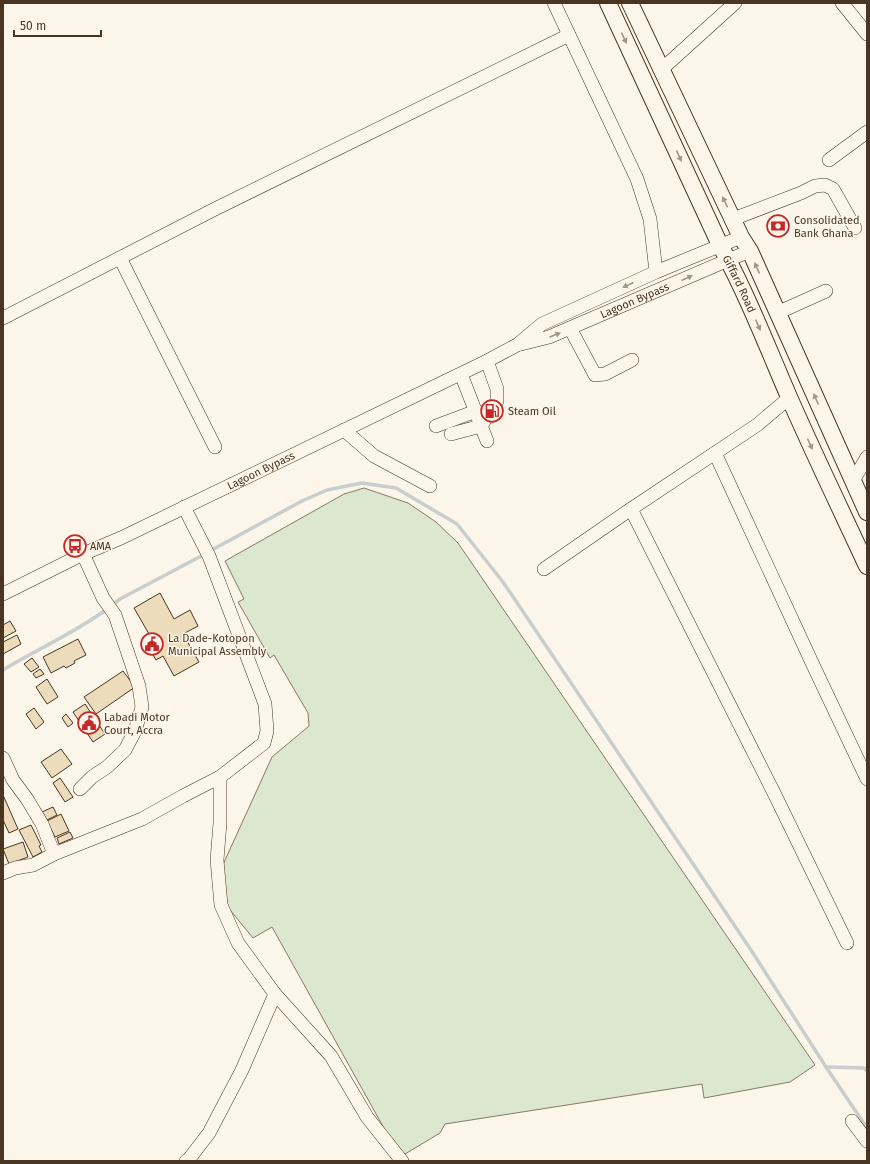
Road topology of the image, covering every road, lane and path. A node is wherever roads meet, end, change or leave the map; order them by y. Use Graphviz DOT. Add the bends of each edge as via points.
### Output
graph roads {
  1 [pos="554,3"];
  2 [pos="608,3"];
  3 [pos="630,3"];
  4 [pos="734,3"];
  5 [pos="842,3"];
  6 [pos="867,34"];
  7 [pos="569,35"];
  8 [pos="662,69"];
  9 [pos="867,132"];
  10 [pos="829,160"];
  11 [pos="733,219"];
  12 [pos="855,228"];
  13 [pos="742,237"];
  14 [pos="720,245"];
  15 [pos="750,251"];
  16 [pos="120,258"];
  17 [pos="728,260"];
  18 [pos="656,272"];
  19 [pos="826,291"];
  20 [pos="777,313"];
  21 [pos="3,318"];
  22 [pos="570,328"];
  23 [pos="517,345"];
  24 [pos="632,360"];
  25 [pos="487,361"];
  26 [pos="461,374"];
  27 [pos="789,398"];
  28 [pos="476,411"];
  29 [pos="436,426"];
  30 [pos="481,426"];
  31 [pos="344,430"];
  32 [pos="451,434"];
  33 [pos="487,441"];
  34 [pos="215,447"];
  35 [pos="715,453"];
  36 [pos="867,457"];
  37 [pos="853,480"];
  38 [pos="430,486"];
  39 [pos="184,508"];
  40 [pos="632,508"];
  41 [pos="867,512"];
  42 [pos="83,554"];
  43 [pos="867,566"];
  44 [pos="544,569"];
  45 [pos="3,594"];
  46 [pos="3,758"];
  47 [pos="220,777"];
  48 [pos="867,778"];
  49 [pos="80,789"];
  50 [pos="54,854"];
  51 [pos="3,873"];
  52 [pos="847,943"];
  53 [pos="275,994"];
  54 [pos="852,1121"];
  55 [pos="867,1141"];
  56 [pos="186,1161"];
  57 [pos="402,1161"];
  1 -- 7 [label="street"];
  2 -- 14 [label="main road, Giffard Road, one-way"];
  3 -- 8 [label="main road, Giffard Road"];
  4 -- 8 [label="street"];
  5 -- 6 [label="street"];
  7 -- 16 [label="street"];
  7 -- 18 [label="street" via="637,179 650,219"];
  11 -- 8 [label="main road, Giffard Road, one-way"];
  9 -- 10 [label="street"];
  11 -- 12 [label="street" via="815,186 825,185 833,188"];
  11 -- 13 [label="main road, Giffard Road"];
  13 -- 14 [label="street, Lagoon Bypass"];
  13 -- 15 [label="main road, Giffard Road"];
  14 -- 17 [label="main road, Giffard Road"];
  14 -- 18 [label="street, Lagoon Bypass"];
  15 -- 17 [label="street, Lagoon Bypass"];
  20 -- 15 [label="main road, Giffard Road, one-way"];
  16 -- 21 [label="street"];
  16 -- 34 [label="street"];
  22 -- 17 [label="street, Lagoon Bypass, one-way"];
  17 -- 27 [label="main road, Giffard Road, one-way"];
  18 -- 23 [label="street, Lagoon Bypass, one-way" via="542,324"];
  19 -- 20 [label="street"];
  37 -- 20 [label="main road, Giffard Road, one-way"];
  23 -- 22 [label="street, Lagoon Bypass, one-way" via="549,337"];
  22 -- 24 [label="street" via="594,375 605,374"];
  23 -- 25 [label="street, Lagoon Bypass"];
  25 -- 26 [label="street, Lagoon Bypass"];
  25 -- 30 [label="street" via="497,389 497,401"];
  26 -- 28 [label="street"];
  26 -- 31 [label="street, Lagoon Bypass"];
  27 -- 35 [label="street" via="757,425"];
  27 -- 43 [label="main road, Giffard Road, one-way"];
  28 -- 29 [label="street"];
  28 -- 30 [label="street"];
  30 -- 32 [label="street"];
  30 -- 33 [label="street"];
  31 -- 38 [label="street" via="374,456"];
  31 -- 39 [label="street, Lagoon Bypass"];
  35 -- 40 [label="street"];
  35 -- 48 [label="street"];
  36 -- 37 [label="street"];
  37 -- 41 [label="main road, Giffard Road"];
  39 -- 42 [label="street, Lagoon Bypass"];
  39 -- 47 [label="street" via="207,552 265,704 268,731 264,743"];
  40 -- 44 [label="street"];
  40 -- 52 [label="street"];
  42 -- 45 [label="street, Lagoon Bypass"];
  42 -- 49 [label="street" via="103,598 115,615 139,686 142,707 135,731 125,750"];
  46 -- 50 [label="street" via="13,780 42,824"];
  47 -- 50 [label="street" via="142,819"];
  47 -- 53 [label="street" via="217,860 221,905 238,943"];
  50 -- 51 [label="street" via="33,865"];
  53 -- 56 [label="street" via="242,1070 209,1133"];
  53 -- 57 [label="street" via="331,1056 367,1117"];
  54 -- 55 [label="street"];
}
